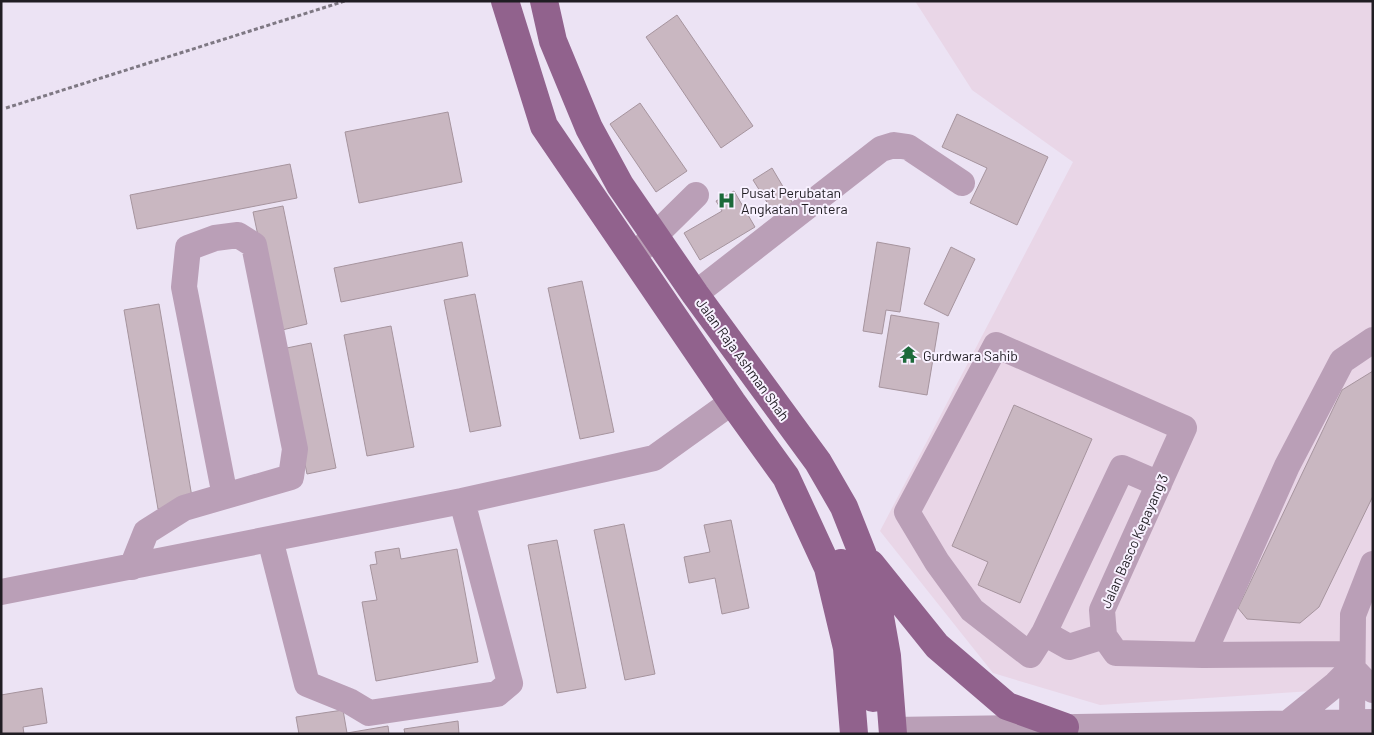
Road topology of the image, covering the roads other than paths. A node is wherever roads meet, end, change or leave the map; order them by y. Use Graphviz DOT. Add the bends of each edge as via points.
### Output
graph roads {
  1 [pos="506,1"];
  2 [pos="545,2"];
  3 [pos="962,183"];
  4 [pos="696,195"];
  5 [pos="654,235"];
  6 [pos="633,257"];
  7 [pos="695,294"];
  8 [pos="1373,340"];
  9 [pos="732,402"];
  10 [pos="786,477"];
  11 [pos="1159,484"];
  12 [pos="225,496"];
  13 [pos="462,501"];
  14 [pos="270,539"];
  15 [pos="863,555"];
  16 [pos="1373,564"];
  17 [pos="132,567"];
  18 [pos="1,592"];
  19 [pos="1044,633"];
  20 [pos="1104,636"];
  21 [pos="1203,655"];
  22 [pos="1352,661"];
  23 [pos="1373,690"];
  24 [pos="1288,723"];
  25 [pos="1065,727"];
  26 [pos="1358,728"];
  27 [pos="888,733"];
  28 [pos="854,734"];
  1 -- 6 [label="main road" via="544,126"];
  2 -- 5 [label="main road, Jalan Raja Ashman Shah" via="553,41 589,128 620,185"];
  3 -- 7 [label="street" via="908,147 894,145 881,148"];
  4 -- 5 [label="street"];
  5 -- 6 [label="street"];
  5 -- 7 [label="main road, Jalan Raja Ashman Shah"];
  6 -- 9 [label="main road"];
  7 -- 15 [label="main road, Jalan Raja Ashman Shah" via="818,462 844,507"];
  8 -- 21 [label="street" via="1342,361 1287,466"];
  9 -- 10 [label="main road"];
  9 -- 13 [label="street" via="654,458"];
  10 -- 27 [label="main road" via="832,541 861,614"];
  10 -- 28 [label="main road" via="828,568 847,648"];
  11 -- 19 [label="street" via="1122,468"];
  11 -- 19 [label="street, Jalan Basco Kepayang 3" via="1184,428 996,345 906,512 972,610 1030,655"];
  11 -- 20 [label="street, Jalan Basco Kepayang 3" via="1102,610"];
  12 -- 12 [label="street" via="292,477 294,449 254,245 238,235 215,238 188,248 184,287"];
  12 -- 17 [label="street" via="184,508 146,532"];
  13 -- 14 [label="street"];
  13 -- 14 [label="street" via="510,683 498,694 369,713 307,684"];
  14 -- 17 [label="street"];
  15 -- 25 [label="main road" via="937,646 1007,706"];
  15 -- 27 [label="main road, Jalan Raja Ashman Shah" via="879,610 887,656"];
  16 -- 22 [label="street" via="1352,615"];
  17 -- 18 [label="street"];
  19 -- 20 [label="street" via="1069,647"];
  20 -- 21 [label="street" via="1116,653"];
  21 -- 22 [label="street"];
  22 -- 23 [label="street"];
  22 -- 24 [label="street" via="1331,689"];
  22 -- 26 [label="street"];
  24 -- 25 [label="street"];
  24 -- 26 [label="street"];
  25 -- 27 [label="street"];
}
